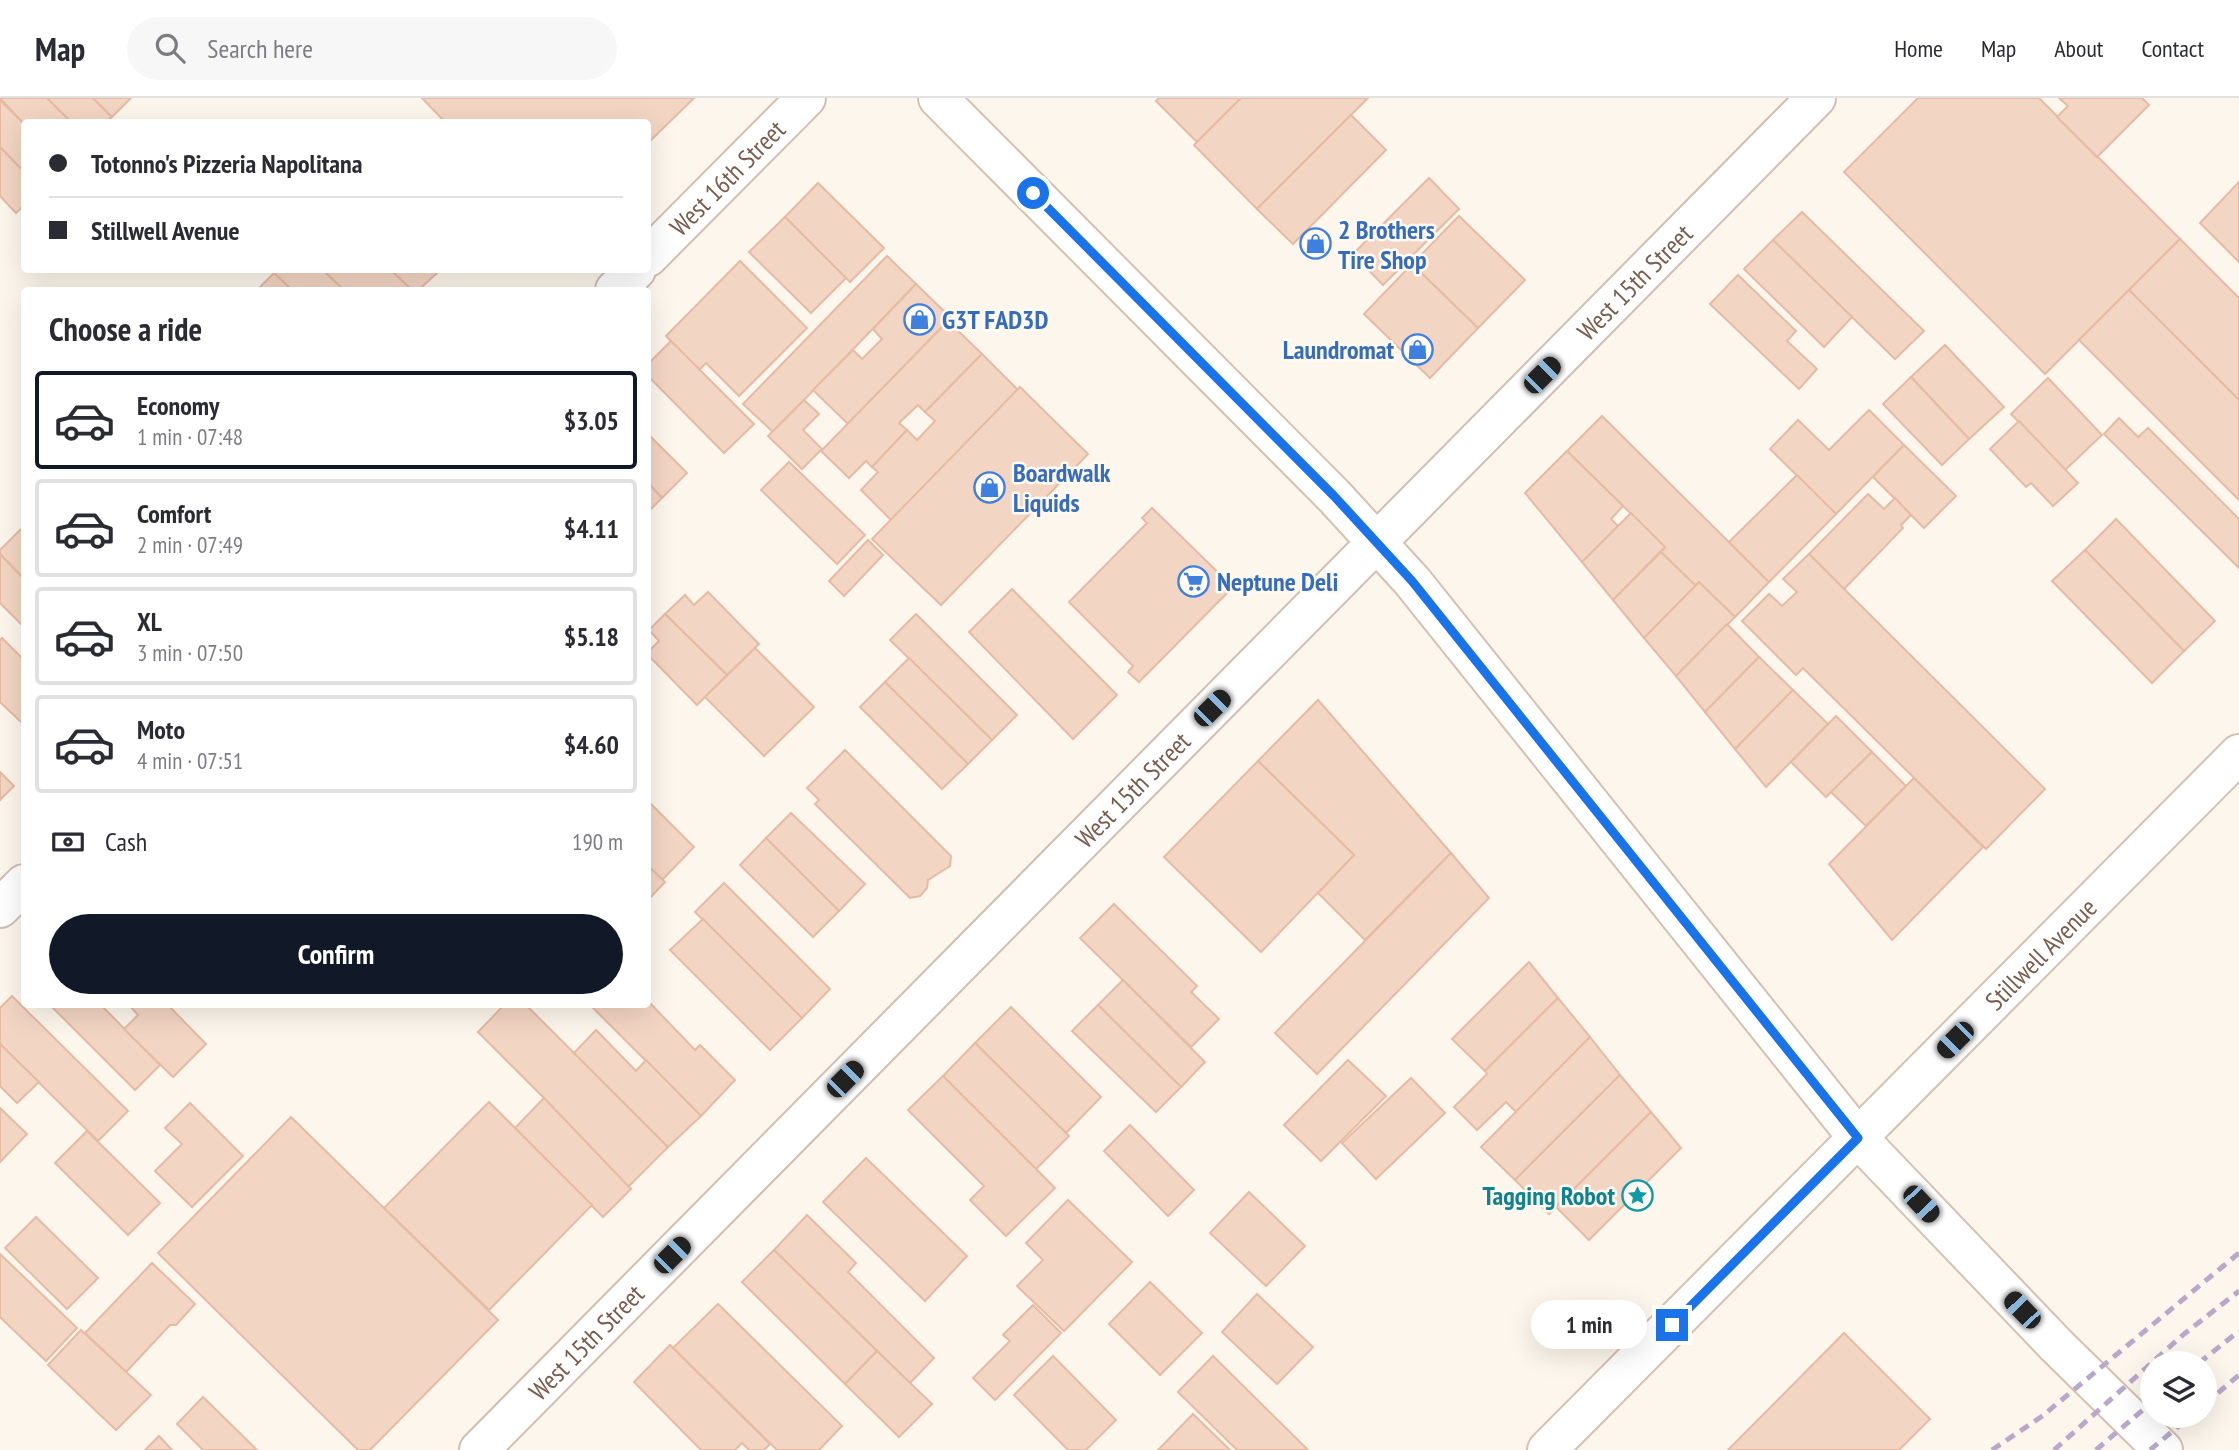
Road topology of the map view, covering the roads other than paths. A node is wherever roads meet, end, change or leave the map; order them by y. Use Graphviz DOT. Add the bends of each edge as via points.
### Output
graph roads {
  1 [pos="806,98"];
  2 [pos="939,98"];
  3 [pos="1816,98"];
  4 [pos="651,254"];
  5 [pos="633,273"];
  6 [pos="618,287"];
  7 [pos="1377,542"];
  8 [pos="2239,754"];
  9 [pos="21,887"];
  10 [pos="0,908"];
  11 [pos="1858,1138"];
  12 [pos="479,1450"];
  13 [pos="1547,1450"];
  14 [pos="2163,1450"];
  1 -- 4 [label="main road, West 16th Street"];
  2 -- 7 [label="main road"];
  3 -- 7 [label="main road, West 15th Street"];
  5 -- 6 [label="main road"];
  7 -- 11 [label="main road"];
  7 -- 12 [label="main road, West 15th Street"];
  8 -- 11 [label="main road, Stillwell Avenue"];
  9 -- 10 [label="main road"];
  11 -- 13 [label="main road, Stillwell Avenue"];
  11 -- 14 [label="main road"];
}
